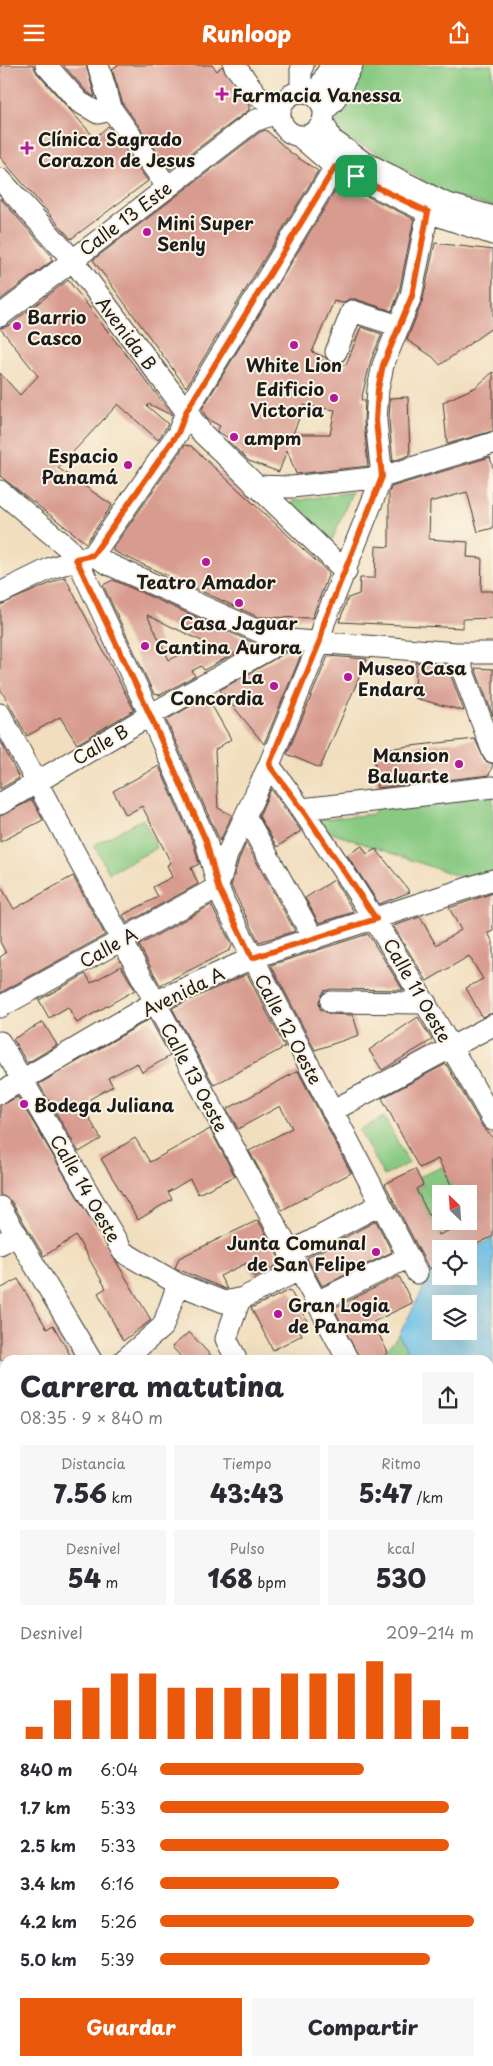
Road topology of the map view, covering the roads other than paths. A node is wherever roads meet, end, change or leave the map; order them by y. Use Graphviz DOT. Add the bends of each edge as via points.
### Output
graph roads {
  1 [pos="46,65"];
  2 [pos="98,65"];
  3 [pos="234,65"];
  4 [pos="303,65"];
  5 [pos="330,65"];
  6 [pos="352,65"];
  7 [pos="316,105"];
  8 [pos="280,109"];
  9 [pos="112,110"];
  10 [pos="299,136"];
  11 [pos="335,167"];
  12 [pos="0,179"];
  13 [pos="167,186"];
  14 [pos="428,212"];
  15 [pos="493,217"];
  16 [pos="493,234"];
  17 [pos="72,259"];
  18 [pos="0,316"];
  19 [pos="399,326"];
  20 [pos="336,352"];
  21 [pos="186,412"];
  22 [pos="493,443"];
  23 [pos="382,477"];
  24 [pos="255,486"];
  25 [pos="0,491"];
  26 [pos="85,557"];
  27 [pos="346,572"];
  28 [pos="0,593"];
  29 [pos="276,639"];
  30 [pos="320,641"];
  31 [pos="456,653"];
  32 [pos="493,653"];
  33 [pos="0,715"];
  34 [pos="150,715"];
  35 [pos="493,752"];
  36 [pos="269,765"];
  37 [pos="37,780"];
  38 [pos="493,787"];
  39 [pos="0,804"];
  40 [pos="302,809"];
  41 [pos="244,819"];
  42 [pos="493,880"];
  43 [pos="218,887"];
  44 [pos="376,919"];
  45 [pos="121,939"];
  46 [pos="314,939"];
  47 [pos="252,958"];
  48 [pos="155,1002"];
  49 [pos="331,1002"];
  50 [pos="426,1003"];
  51 [pos="0,1007"];
  52 [pos="493,1025"];
  53 [pos="0,1042"];
  54 [pos="452,1047"];
  55 [pos="23,1080"];
  56 [pos="0,1093"];
  57 [pos="490,1108"];
  58 [pos="332,1111"];
  59 [pos="380,1204"];
  60 [pos="0,1207"];
  61 [pos="9,1239"];
  62 [pos="294,1262"];
  63 [pos="178,1284"];
  64 [pos="240,1299"];
  65 [pos="316,1303"];
  66 [pos="88,1355"];
  67 [pos="130,1355"];
  68 [pos="234,1355"];
  69 [pos="345,1355"];
  1 -- 9 [label="street" via="79,102 98,113"];
  2 -- 9 [label="street"];
  3 -- 8 [label="street" via="258,97"];
  4 -- 7 [label="street" via="301,70"];
  5 -- 7 [label="street"];
  6 -- 7 [label="street" via="334,101"];
  7 -- 8 [label="street" via="290,95"];
  7 -- 10 [label="street" via="313,133"];
  7 -- 15 [label="street" via="331,139 362,161 445,203"];
  8 -- 10 [label="street" via="284,128"];
  8 -- 13 [label="street, Calle 13 Este" via="254,121"];
  9 -- 13 [label="street"];
  10 -- 11 [label="street"];
  11 -- 14 [label="street"];
  11 -- 21 [label="street"];
  12 -- 17 [label="street, Avenida B"];
  13 -- 17 [label="street, Calle 13 Este"];
  14 -- 16 [label="street"];
  14 -- 19 [label="street" via="412,296"];
  17 -- 18 [label="street, Calle 13 Este"];
  17 -- 21 [label="street, Avenida B"];
  19 -- 20 [label="street" via="352,311"];
  19 -- 23 [label="street" via="383,365 378,389 376,421"];
  21 -- 24 [label="street, Avenida B" via="203,434"];
  21 -- 26 [label="street" via="178,433"];
  22 -- 23 [label="street"];
  23 -- 24 [label="street" via="292,487"];
  23 -- 27 [label="street"];
  24 -- 27 [label="street, Avenida B"];
  25 -- 26 [label="street" via="67,547"];
  26 -- 28 [label="street"];
  26 -- 29 [label="street" via="108,564"];
  26 -- 34 [label="street, Calle 12 Oeste"];
  27 -- 30 [label="street" via="324,623"];
  29 -- 30 [label="street"];
  29 -- 34 [label="street, Calle B" via="269,649"];
  30 -- 31 [label="street"];
  30 -- 36 [label="street"];
  31 -- 32 [label="street"];
  31 -- 35 [label="street"];
  33 -- 37 [label="street, Calle 13 Oeste"];
  34 -- 37 [label="street, Calle B"];
  34 -- 43 [label="street, Calle 12 Oeste" via="206,841"];
  36 -- 40 [label="street, Calle 11 Oeste"];
  36 -- 41 [label="street"];
  37 -- 39 [label="street, Calle B"];
  37 -- 45 [label="street, Calle 13 Oeste"];
  38 -- 40 [label="street"];
  40 -- 44 [label="street, Calle 11 Oeste"];
  41 -- 43 [label="street" via="227,855"];
  41 -- 46 [label="street" via="250,824"];
  42 -- 44 [label="street, Avenida A"];
  43 -- 45 [label="street, Calle A"];
  43 -- 47 [label="street, Calle 12 Oeste"];
  44 -- 46 [label="street, Avenida A"];
  44 -- 50 [label="street, Calle 11 Oeste"];
  45 -- 48 [label="street, Calle 13 Oeste"];
  45 -- 51 [label="street, Calle A"];
  46 -- 47 [label="street, Avenida A"];
  47 -- 48 [label="street, Avenida A"];
  47 -- 58 [label="street, Calle 12 Oeste"];
  48 -- 55 [label="street, Avenida A"];
  48 -- 62 [label="street, Calle 13 Oeste"];
  49 -- 50 [label="street"];
  50 -- 54 [label="street, Calle 11 Oeste"];
  52 -- 54 [label="street"];
  53 -- 55 [label="street, Calle 14 Oeste"];
  54 -- 57 [label="street, Calle 11 Oeste"];
  54 -- 58 [label="street"];
  55 -- 56 [label="street, Avenida A"];
  55 -- 63 [label="street, Calle 14 Oeste" via="123,1252"];
  58 -- 59 [label="street, Calle 12 Oeste"];
  59 -- 62 [label="street"];
  59 -- 65 [label="street, Calle 12 Oeste" via="413,1265"];
  60 -- 61 [label="street"];
  61 -- 66 [label="street"];
  62 -- 64 [label="street"];
  62 -- 65 [label="street, Calle 13 Oeste"];
  63 -- 64 [label="street, Calle 14 Oeste" via="224,1302"];
  63 -- 67 [label="street" via="163,1326"];
  64 -- 68 [label="street" via="226,1339"];
  65 -- 69 [label="street, Calle 13 Oeste"];
}
